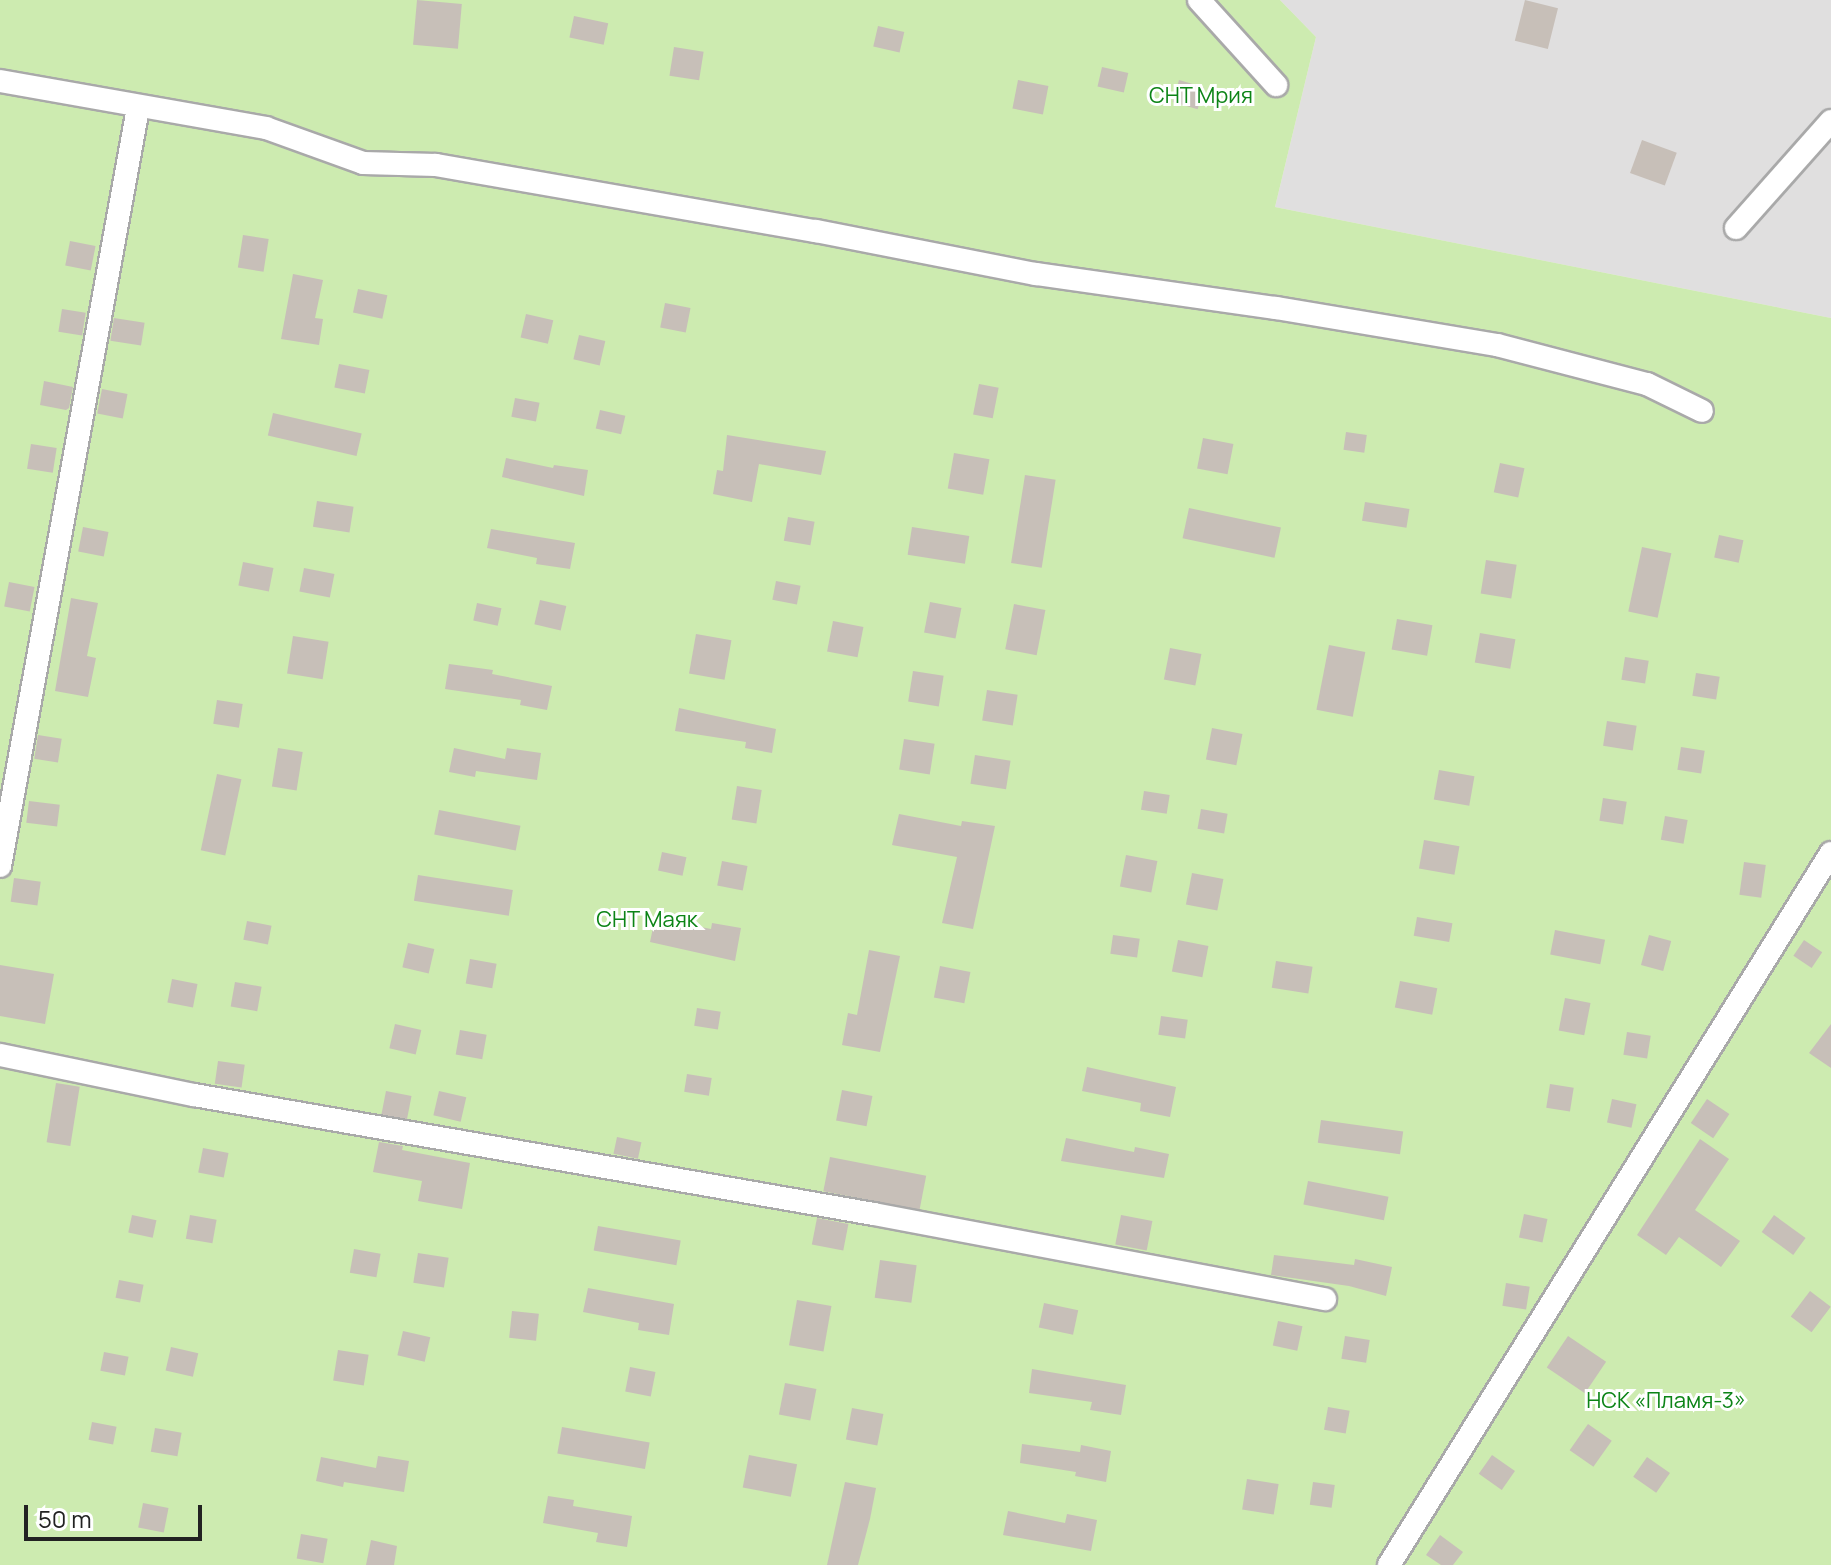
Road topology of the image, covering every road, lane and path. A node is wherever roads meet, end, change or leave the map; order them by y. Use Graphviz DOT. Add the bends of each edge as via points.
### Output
graph roads {
  1 [pos="1199,0"];
  2 [pos="0,81"];
  3 [pos="1276,85"];
  4 [pos="138,108"];
  5 [pos="1831,121"];
  6 [pos="1736,228"];
  7 [pos="1702,411"];
  8 [pos="1831,853"];
  9 [pos="0,866"];
  10 [pos="0,1055"];
  11 [pos="1325,1299"];
  12 [pos="1389,1565"];
  1 -- 3 [label="street"];
  2 -- 4 [label="street"];
  4 -- 7 [label="street" via="266,128 363,163 436,165 1036,274 1497,345 1647,384"];
  4 -- 9 [label="street"];
  5 -- 6 [label="street"];
  8 -- 12 [label="street"];
  10 -- 11 [label="street" via="209,1098"];
}
